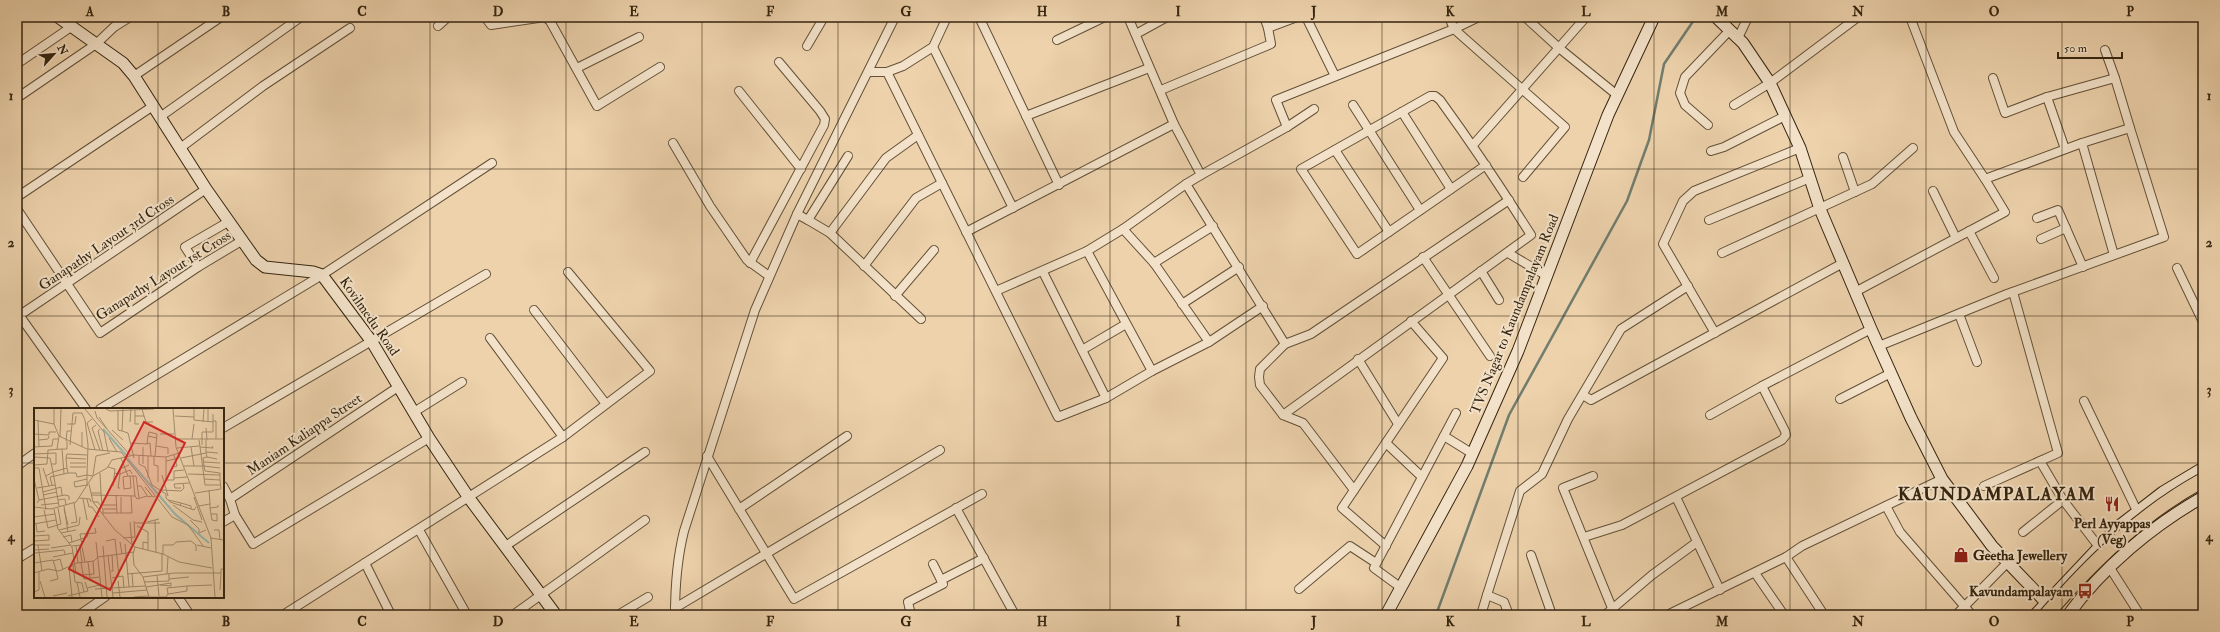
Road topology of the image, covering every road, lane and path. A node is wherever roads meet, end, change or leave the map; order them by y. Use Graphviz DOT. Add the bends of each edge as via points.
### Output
graph roads {
  1 [pos="58,17"];
  2 [pos="130,17"];
  3 [pos="220,17"];
  4 [pos="301,17"];
  5 [pos="448,17"];
  6 [pos="485,17"];
  7 [pos="824,17"];
  8 [pos="895,17"];
  9 [pos="947,17"];
  10 [pos="979,17"];
  11 [pos="1105,17"];
  12 [pos="1128,17"];
  13 [pos="1167,17"];
  14 [pos="1264,17"];
  15 [pos="1296,17"];
  16 [pos="1306,17"];
  17 [pos="1449,17"];
  18 [pos="1479,17"];
  19 [pos="1525,17"];
  20 [pos="1586,17"];
  21 [pos="1654,17"];
  22 [pos="1748,17"];
  23 [pos="1858,17"];
  24 [pos="1910,17"];
  25 [pos="534,18"];
  26 [pos="1719,20"];
  27 [pos="438,26"];
  28 [pos="71,27"];
  29 [pos="350,28"];
  30 [pos="1268,28"];
  31 [pos="1454,29"];
  32 [pos="1136,34"];
  33 [pos="1734,34"];
  34 [pos="639,37"];
  35 [pos="1057,40"];
  36 [pos="96,44"];
  37 [pos="808,46"];
  38 [pos="933,47"];
  39 [pos="1559,48"];
  40 [pos="2105,50"];
  41 [pos="779,62"];
  42 [pos="17,64"];
  43 [pos="660,67"];
  44 [pos="577,68"];
  45 [pos="1149,68"];
  46 [pos="869,72"];
  47 [pos="887,72"];
  48 [pos="134,76"];
  49 [pos="1335,76"];
  50 [pos="1993,78"];
  51 [pos="2115,78"];
  52 [pos="1770,83"];
  53 [pos="1161,90"];
  54 [pos="1522,90"];
  55 [pos="739,92"];
  56 [pos="1617,95"];
  57 [pos="2046,97"];
  58 [pos="17,98"];
  59 [pos="1353,105"];
  60 [pos="1734,105"];
  61 [pos="153,106"];
  62 [pos="1314,109"];
  63 [pos="1402,112"];
  64 [pos="1026,116"];
  65 [pos="1786,116"];
  66 [pos="160,117"];
  67 [pos="1174,124"];
  68 [pos="1708,125"];
  69 [pos="1287,127"];
  70 [pos="2130,128"];
  71 [pos="1369,130"];
  72 [pos="918,135"];
  73 [pos="673,143"];
  74 [pos="2082,143"];
  75 [pos="1473,145"];
  76 [pos="1800,148"];
  77 [pos="1913,148"];
  78 [pos="180,149"];
  79 [pos="2065,149"];
  80 [pos="1334,150"];
  81 [pos="1711,150"];
  82 [pos="848,156"];
  83 [pos="1843,158"];
  84 [pos="492,163"];
  85 [pos="1486,165"];
  86 [pos="801,170"];
  87 [pos="1201,175"];
  88 [pos="1523,177"];
  89 [pos="1810,178"];
  90 [pos="1985,178"];
  91 [pos="942,183"];
  92 [pos="1186,184"];
  93 [pos="1059,185"];
  94 [pos="206,189"];
  95 [pos="1451,189"];
  96 [pos="1933,190"];
  97 [pos="1855,192"];
  98 [pos="17,197"];
  99 [pos="1509,200"];
  100 [pos="1013,208"];
  101 [pos="17,209"];
  102 [pos="1820,209"];
  103 [pos="1420,210"];
  104 [pos="797,214"];
  105 [pos="2037,218"];
  106 [pos="808,220"];
  107 [pos="1709,220"];
  108 [pos="228,222"];
  109 [pos="1213,226"];
  110 [pos="2066,228"];
  111 [pos="1124,229"];
  112 [pos="1969,231"];
  113 [pos="966,232"];
  114 [pos="1389,232"];
  115 [pos="830,234"];
  116 [pos="1956,238"];
  117 [pos="2041,239"];
  118 [pos="243,240"];
  119 [pos="934,250"];
  120 [pos="1087,251"];
  121 [pos="1508,253"];
  122 [pos="1722,253"];
  123 [pos="2114,255"];
  124 [pos="1423,257"];
  125 [pos="750,263"];
  126 [pos="1154,263"];
  127 [pos="1843,263"];
  128 [pos="864,266"];
  129 [pos="198,267"];
  130 [pos="1239,267"];
  131 [pos="2083,267"];
  132 [pos="2178,268"];
  133 [pos="1482,271"];
  134 [pos="568,272"];
  135 [pos="1043,272"];
  136 [pos="486,274"];
  137 [pos="322,275"];
  138 [pos="769,276"];
  139 [pos="1547,276"];
  140 [pos="1994,278"];
  141 [pos="66,285"];
  142 [pos="1688,286"];
  143 [pos="996,291"];
  144 [pos="1855,292"];
  145 [pos="2014,292"];
  146 [pos="1449,294"];
  147 [pos="895,296"];
  148 [pos="1499,300"];
  149 [pos="1182,304"];
  150 [pos="1263,306"];
  151 [pos="534,310"];
  152 [pos="18,313"];
  153 [pos="1959,314"];
  154 [pos="921,319"];
  155 [pos="1411,321"];
  156 [pos="2203,322"];
  157 [pos="1126,324"];
  158 [pos="1871,329"];
  159 [pos="1715,333"];
  160 [pos="490,338"];
  161 [pos="372,342"];
  162 [pos="1209,342"];
  163 [pos="1286,344"];
  164 [pos="1879,346"];
  165 [pos="1082,350"];
  166 [pos="1490,356"];
  167 [pos="1358,359"];
  168 [pos="1977,362"];
  169 [pos="1152,371"];
  170 [pos="1891,373"];
  171 [pos="462,382"];
  172 [pos="1762,386"];
  173 [pos="398,387"];
  174 [pos="1583,395"];
  175 [pos="1106,398"];
  176 [pos="1840,399"];
  177 [pos="2084,401"];
  178 [pos="606,404"];
  179 [pos="85,408"];
  180 [pos="102,408"];
  181 [pos="414,412"];
  182 [pos="1456,413"];
  183 [pos="1283,415"];
  184 [pos="1710,416"];
  185 [pos="1398,424"];
  186 [pos="224,427"];
  187 [pos="847,436"];
  188 [pos="1444,436"];
  189 [pos="563,437"];
  190 [pos="429,438"];
  191 [pos="1386,443"];
  192 [pos="940,450"];
  193 [pos="645,452"];
  194 [pos="34,454"];
  195 [pos="1472,454"];
  196 [pos="707,456"];
  197 [pos="2040,462"];
  198 [pos="17,466"];
  199 [pos="2201,473"];
  200 [pos="1593,476"];
  201 [pos="1422,477"];
  202 [pos="1942,479"];
  203 [pos="2203,484"];
  204 [pos="1984,486"];
  205 [pos="224,488"];
  206 [pos="1354,490"];
  207 [pos="2203,491"];
  208 [pos="982,494"];
  209 [pos="1676,497"];
  210 [pos="2203,497"];
  211 [pos="469,498"];
  212 [pos="230,499"];
  213 [pos="2063,500"];
  214 [pos="1886,506"];
  215 [pos="956,508"];
  216 [pos="739,509"];
  217 [pos="2137,511"];
  218 [pos="235,514"];
  219 [pos="645,520"];
  220 [pos="224,521"];
  221 [pos="419,530"];
  222 [pos="2023,532"];
  223 [pos="1584,536"];
  224 [pos="1697,542"];
  225 [pos="507,545"];
  226 [pos="1386,546"];
  227 [pos="2099,547"];
  228 [pos="34,549"];
  229 [pos="767,553"];
  230 [pos="1531,555"];
  231 [pos="1786,557"];
  232 [pos="984,558"];
  233 [pos="17,559"];
  234 [pos="1376,563"];
  235 [pos="2007,563"];
  236 [pos="365,564"];
  237 [pos="933,564"];
  238 [pos="2110,568"];
  239 [pos="1755,573"];
  240 [pos="941,580"];
  241 [pos="1400,587"];
  242 [pos="1300,589"];
  243 [pos="1720,590"];
  244 [pos="1487,595"];
  245 [pos="542,596"];
  246 [pos="648,597"];
  247 [pos="104,598"];
  248 [pos="179,598"];
  249 [pos="1964,607"];
  250 [pos="1612,608"];
  251 [pos="2046,609"];
  252 [pos="675,612"];
  253 [pos="390,613"];
  254 [pos="79,615"];
  255 [pos="190,615"];
  256 [pos="283,615"];
  257 [pos="467,615"];
  258 [pos="514,615"];
  259 [pos="556,615"];
  260 [pos="618,615"];
  261 [pos="911,615"];
  262 [pos="1015,615"];
  263 [pos="1386,615"];
  264 [pos="1480,615"];
  265 [pos="1509,615"];
  266 [pos="1552,615"];
  267 [pos="1605,615"];
  268 [pos="1667,615"];
  269 [pos="1784,615"];
  270 [pos="1824,615"];
  271 [pos="1956,615"];
  272 [pos="1972,615"];
  273 [pos="2035,615"];
  274 [pos="2058,615"];
  275 [pos="2068,615"];
  276 [pos="2140,615"];
  1 -- 28 [label="street, Kovilmedu Road"];
  2 -- 36 [label="street" via="114,27"];
  3 -- 48 [label="street"];
  4 -- 66 [label="street"];
  5 -- 27 [label="street"];
  6 -- 25 [label="street" via="492,25"];
  7 -- 37 [label="street"];
  8 -- 46 [label="street"];
  9 -- 38 [label="street"];
  10 -- 64 [label="street"];
  11 -- 35 [label="street"];
  12 -- 32 [label="street"];
  13 -- 32 [label="street"];
  14 -- 30 [label="street"];
  15 -- 30 [label="street"];
  16 -- 49 [label="street"];
  17 -- 31 [label="street"];
  18 -- 31 [label="street"];
  19 -- 39 [label="street"];
  20 -- 39 [label="street"];
  21 -- 56 [label="street, TVS Nagar to Kaundampalayam Road"];
  22 -- 33 [label="street"];
  23 -- 52 [label="street"];
  24 -- 90 [label="street" via="1954,132"];
  25 -- 44 [label="street" via="545,17 550,20"];
  26 -- 33 [label="street"];
  28 -- 36 [label="street, Kovilmedu Road"];
  28 -- 42 [label="street"];
  29 -- 78 [label="street" via="263,86"];
  30 -- 53 [label="street" via="1271,44"];
  31 -- 49 [label="street"];
  31 -- 54 [label="street"];
  32 -- 45 [label="street"];
  33 -- 52 [label="street"];
  33 -- 68 [label="street" via="1686,77 1680,93 1684,105"];
  34 -- 44 [label="street"];
  36 -- 48 [label="street, Kovilmedu Road" via="123,63"];
  36 -- 58 [label="street"];
  38 -- 47 [label="street" via="903,66"];
  38 -- 100 [label="street"];
  39 -- 54 [label="street"];
  39 -- 56 [label="street"];
  40 -- 51 [label="street"];
  41 -- 86 [label="street" via="825,119"];
  43 -- 44 [label="street" via="597,106"];
  45 -- 53 [label="street"];
  45 -- 64 [label="street"];
  46 -- 47 [label="street"];
  46 -- 104 [label="street"];
  47 -- 72 [label="street"];
  48 -- 61 [label="street, Kovilmedu Road"];
  49 -- 69 [label="street" via="1276,100"];
  50 -- 57 [label="street" via="2005,113"];
  51 -- 57 [label="street"];
  51 -- 70 [label="street"];
  52 -- 60 [label="street"];
  52 -- 65 [label="street"];
  53 -- 67 [label="street"];
  54 -- 75 [label="street"];
  54 -- 88 [label="street" via="1566,127"];
  55 -- 86 [label="street"];
  56 -- 139 [label="street, TVS Nagar to Kaundampalayam Road"];
  57 -- 79 [label="street"];
  59 -- 71 [label="street"];
  61 -- 66 [label="street, Kovilmedu Road"];
  61 -- 98 [label="street"];
  62 -- 69 [label="street"];
  63 -- 71 [label="street"];
  63 -- 75 [label="street" via="1430,96 1435,96"];
  63 -- 95 [label="street"];
  64 -- 93 [label="street"];
  65 -- 76 [label="street"];
  65 -- 81 [label="street" via="1724,147"];
  66 -- 78 [label="street, Kovilmedu Road"];
  67 -- 87 [label="street"];
  67 -- 93 [label="street"];
  69 -- 87 [label="street"];
  70 -- 74 [label="street"];
  70 -- 123 [label="street" via="2164,238"];
  71 -- 80 [label="street"];
  71 -- 103 [label="street"];
  72 -- 91 [label="street"];
  72 -- 115 [label="street" via="886,158"];
  73 -- 125 [label="street" via="710,206"];
  74 -- 79 [label="street"];
  74 -- 123 [label="street"];
  75 -- 85 [label="street"];
  76 -- 89 [label="street"];
  76 -- 142 [label="street" via="1694,191 1684,201 1663,244"];
  77 -- 97 [label="street" via="1872,184"];
  78 -- 94 [label="street, Kovilmedu Road"];
  79 -- 90 [label="street"];
  80 -- 114 [label="street"];
  80 -- 114 [label="street" via="1301,169 1357,254"];
  82 -- 106 [label="street"];
  83 -- 97 [label="street"];
  84 -- 137 [label="street"];
  85 -- 95 [label="street"];
  85 -- 99 [label="street"];
  86 -- 125 [label="street"];
  87 -- 92 [label="street"];
  89 -- 102 [label="street"];
  89 -- 107 [label="street"];
  90 -- 112 [label="street" via="2005,212"];
  91 -- 113 [label="street"];
  91 -- 128 [label="street" via="916,198"];
  92 -- 109 [label="street"];
  92 -- 111 [label="street"];
  93 -- 100 [label="street"];
  94 -- 108 [label="street, Kovilmedu Road"];
  94 -- 141 [label="street, Ganapathy Layout 3rd Cross"];
  95 -- 103 [label="street"];
  96 -- 116 [label="street"];
  97 -- 102 [label="street"];
  99 -- 121 [label="street" via="1531,235"];
  99 -- 124 [label="street"];
  100 -- 113 [label="street"];
  101 -- 141 [label="street, Ganapathy Layout 1st Cross"];
  102 -- 122 [label="street"];
  102 -- 127 [label="street"];
  103 -- 114 [label="street"];
  104 -- 106 [label="street"];
  104 -- 138 [label="street"];
  105 -- 110 [label="street" via="2058,210"];
  106 -- 115 [label="street"];
  108 -- 118 [label="street, Kovilmedu Road"];
  108 -- 129 [label="street" via="185,247"];
  109 -- 126 [label="street"];
  109 -- 130 [label="street"];
  110 -- 117 [label="street"];
  110 -- 131 [label="street"];
  111 -- 120 [label="street"];
  111 -- 126 [label="street"];
  112 -- 116 [label="street"];
  112 -- 140 [label="street"];
  113 -- 143 [label="street"];
  115 -- 128 [label="street"];
  116 -- 144 [label="street"];
  118 -- 129 [label="street, Ganapathy Layout 1st Cross"];
  118 -- 137 [label="street, Kovilmedu Road" via="256,260 265,267"];
  119 -- 147 [label="street"];
  120 -- 135 [label="street"];
  120 -- 157 [label="street"];
  121 -- 133 [label="street"];
  121 -- 139 [label="street"];
  123 -- 131 [label="street"];
  124 -- 146 [label="street"];
  124 -- 163 [label="street" via="1311,334"];
  125 -- 138 [label="street"];
  126 -- 149 [label="street"];
  127 -- 144 [label="street"];
  127 -- 159 [label="street"];
  128 -- 147 [label="street"];
  129 -- 141 [label="street, Ganapathy Layout 1st Cross" via="100,333"];
  130 -- 149 [label="street"];
  130 -- 150 [label="street"];
  131 -- 145 [label="street"];
  132 -- 156 [label="street"];
  133 -- 146 [label="street"];
  133 -- 148 [label="street"];
  134 -- 178 [label="street" via="650,371"];
  135 -- 143 [label="street"];
  135 -- 165 [label="street"];
  136 -- 161 [label="street"];
  137 -- 161 [label="street, Kovilmedu Road"];
  137 -- 180 [label="street"];
  138 -- 196 [label="street" via="755,310"];
  139 -- 195 [label="street, TVS Nagar to Kaundampalayam Road" via="1518,351"];
  141 -- 152 [label="street, Ganapathy Layout 3rd Cross"];
  142 -- 159 [label="street"];
  142 -- 174 [label="street" via="1621,329"];
  143 -- 175 [label="street" via="1058,417"];
  144 -- 158 [label="street"];
  145 -- 153 [label="street"];
  145 -- 197 [label="street" via="2058,453"];
  146 -- 155 [label="street"];
  146 -- 166 [label="street"];
  147 -- 154 [label="street"];
  149 -- 162 [label="street"];
  150 -- 162 [label="street"];
  150 -- 163 [label="street"];
  151 -- 178 [label="street"];
  152 -- 179 [label="street"];
  153 -- 164 [label="street"];
  153 -- 168 [label="street"];
  155 -- 167 [label="street"];
  155 -- 185 [label="street" via="1443,358"];
  157 -- 165 [label="street"];
  157 -- 169 [label="street"];
  158 -- 164 [label="street"];
  158 -- 172 [label="street"];
  159 -- 174 [label="street" via="1591,400"];
  160 -- 189 [label="street"];
  161 -- 173 [label="street, Kovilmedu Road"];
  161 -- 186 [label="street"];
  162 -- 169 [label="street"];
  163 -- 183 [label="street" via="1265,362 1258,377 1260,385"];
  164 -- 170 [label="street"];
  165 -- 175 [label="street"];
  167 -- 183 [label="street"];
  167 -- 185 [label="street"];
  169 -- 175 [label="street"];
  170 -- 176 [label="street"];
  170 -- 202 [label="street"];
  171 -- 181 [label="street"];
  172 -- 184 [label="street"];
  172 -- 209 [label="street" via="1785,431 1784,438"];
  173 -- 181 [label="street, Kovilmedu Road"];
  173 -- 212 [label="street, Maniam Kaliappa Street"];
  174 -- 244 [label="street" via="1568,419 1542,474 1520,491"];
  177 -- 217 [label="street"];
  178 -- 189 [label="street"];
  181 -- 190 [label="street, Kovilmedu Road"];
  182 -- 188 [label="street"];
  183 -- 206 [label="street" via="1303,423"];
  185 -- 191 [label="street"];
  187 -- 216 [label="street"];
  188 -- 195 [label="street"];
  188 -- 201 [label="street"];
  189 -- 211 [label="street"];
  190 -- 211 [label="street, Kovilmedu Road"];
  190 -- 218 [label="street" via="253,544"];
  191 -- 201 [label="street"];
  191 -- 206 [label="street"];
  192 -- 229 [label="street"];
  193 -- 225 [label="street"];
  194 -- 198 [label="street"];
  195 -- 241 [label="street, TVS Nagar to Kaundampalayam Road"];
  196 -- 216 [label="street"];
  196 -- 252 [label="street" via="678,554"];
  197 -- 204 [label="street"];
  197 -- 213 [label="street"];
  199 -- 203 [label="street"];
  199 -- 217 [label="street"];
  199 -- 251 [label="highway, bridge" via="2108,548"];
  200 -- 223 [label="street" via="1563,488"];
  201 -- 226 [label="street"];
  202 -- 214 [label="street"];
  202 -- 235 [label="street"];
  205 -- 212 [label="street"];
  206 -- 226 [label="street" via="1342,508"];
  207 -- 274 [label="highway" via="2156,518 2124,545"];
  208 -- 215 [label="street"];
  209 -- 223 [label="street" via="1622,525"];
  209 -- 224 [label="street"];
  210 -- 238 [label="street" via="2158,525"];
  211 -- 221 [label="street"];
  211 -- 225 [label="street, Kovilmedu Road"];
  212 -- 218 [label="street"];
  213 -- 222 [label="street"];
  213 -- 227 [label="street"];
  214 -- 231 [label="street" via="1802,546"];
  214 -- 249 [label="street" via="1900,532"];
  215 -- 229 [label="street" via="794,599"];
  215 -- 232 [label="street"];
  216 -- 229 [label="street"];
  217 -- 227 [label="street"];
  218 -- 220 [label="street"];
  219 -- 245 [label="street"];
  221 -- 236 [label="street"];
  221 -- 257 [label="street"];
  223 -- 250 [label="street"];
  224 -- 243 [label="street"];
  224 -- 250 [label="street"];
  225 -- 245 [label="street, Kovilmedu Road"];
  226 -- 234 [label="street"];
  227 -- 251 [label="street"];
  228 -- 233 [label="street"];
  229 -- 252 [label="street"];
  230 -- 266 [label="street"];
  231 -- 239 [label="street"];
  231 -- 270 [label="street"];
  232 -- 240 [label="street"];
  232 -- 262 [label="street"];
  234 -- 241 [label="street" via="1374,568"];
  234 -- 242 [label="street" via="1350,546"];
  235 -- 249 [label="street"];
  235 -- 251 [label="street"];
  236 -- 253 [label="street"];
  236 -- 256 [label="street"];
  237 -- 240 [label="street"];
  238 -- 275 [label="street" via="2085,591"];
  238 -- 276 [label="street"];
  239 -- 243 [label="street"];
  239 -- 269 [label="street"];
  240 -- 261 [label="street" via="943,584 908,602"];
  241 -- 263 [label="street, TVS Nagar to Kaundampalayam Road"];
  243 -- 268 [label="street"];
  244 -- 264 [label="street"];
  244 -- 265 [label="street" via="1504,602"];
  245 -- 258 [label="street"];
  245 -- 259 [label="street, Kovilmedu Road"];
  246 -- 260 [label="street"];
  247 -- 254 [label="street"];
  248 -- 255 [label="street"];
  249 -- 271 [label="street"];
  249 -- 272 [label="street"];
  250 -- 267 [label="street"];
  251 -- 273 [label="street"];
  251 -- 274 [label="street"];
}
